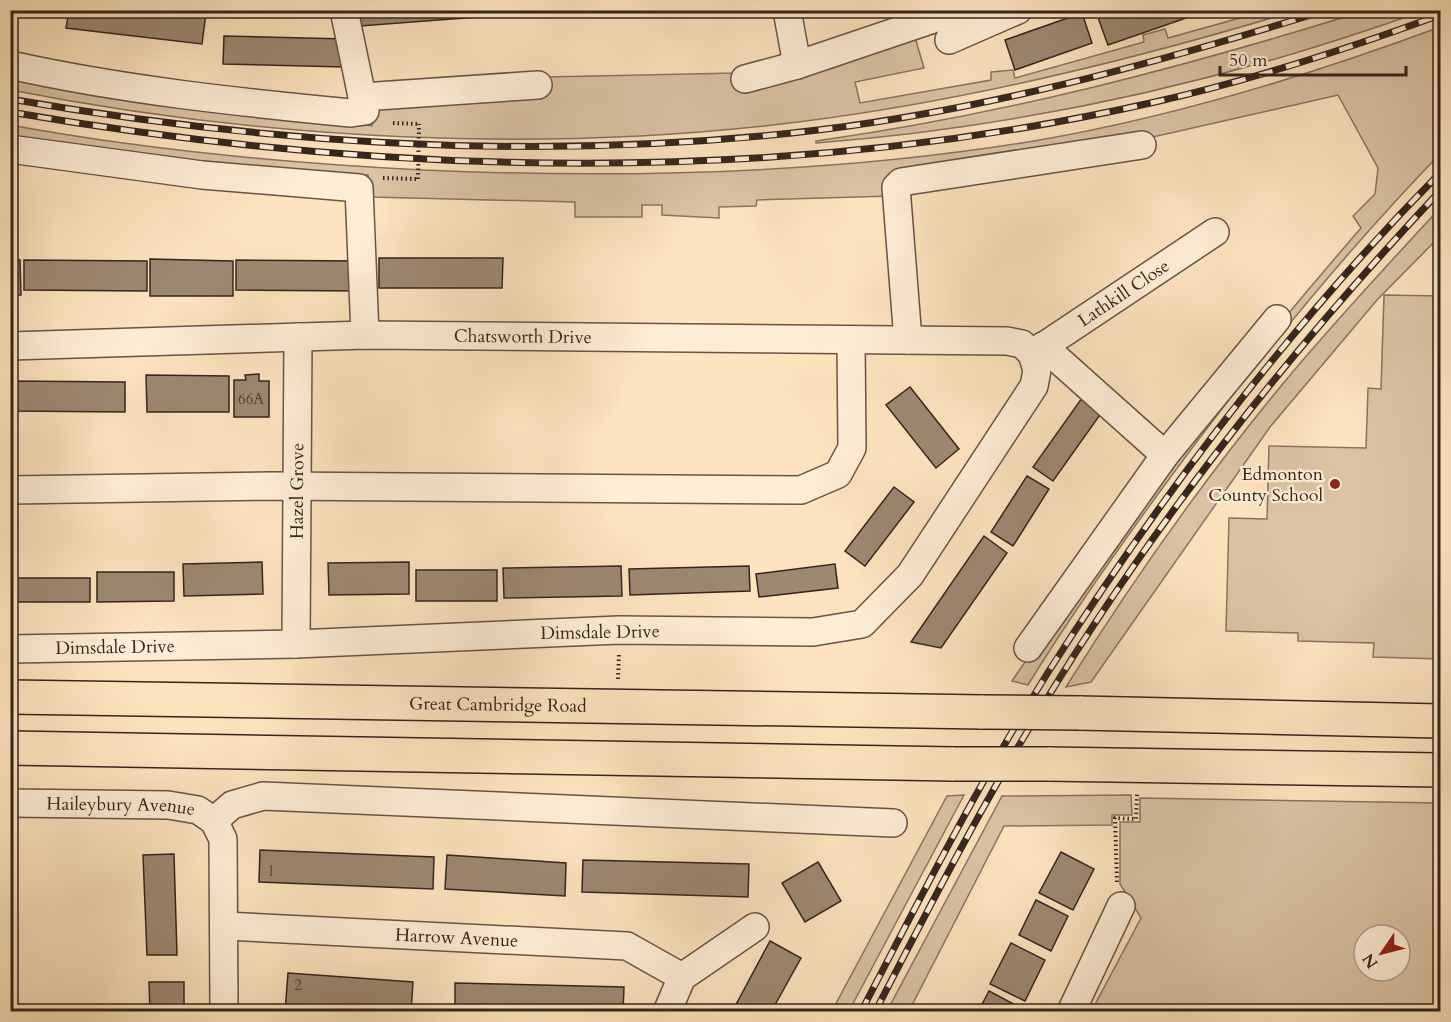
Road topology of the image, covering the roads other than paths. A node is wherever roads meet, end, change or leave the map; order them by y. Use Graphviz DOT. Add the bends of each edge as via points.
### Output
graph roads {
  1 [pos="344,10"];
  2 [pos="787,10"];
  3 [pos="960,10"];
  4 [pos="1018,10"];
  5 [pos="949,40"];
  6 [pos="10,65"];
  7 [pos="797,65"];
  8 [pos="745,79"];
  9 [pos="538,86"];
  10 [pos="362,97"];
  11 [pos="1142,145"];
  12 [pos="10,149"];
  13 [pos="1215,232"];
  14 [pos="1277,319"];
  15 [pos="365,334"];
  16 [pos="298,337"];
  17 [pos="851,339"];
  18 [pos="908,340"];
  19 [pos="10,346"];
  20 [pos="1038,350"];
  21 [pos="1165,455"];
  22 [pos="297,487"];
  23 [pos="10,490"];
  24 [pos="296,644"];
  25 [pos="1028,648"];
  26 [pos="10,649"];
  27 [pos="10,697"];
  28 [pos="1440,721"];
  29 [pos="10,748"];
  30 [pos="1440,770"];
  31 [pos="10,803"];
  32 [pos="214,821"];
  33 [pos="893,823"];
  34 [pos="1121,906"];
  35 [pos="225,926"];
  36 [pos="755,927"];
  37 [pos="681,976"];
  38 [pos="224,1011"];
  39 [pos="667,1011"];
  40 [pos="1071,1011"];
  1 -- 10 [label="street"];
  2 -- 7 [label="street"];
  3 -- 7 [label="street"];
  4 -- 5 [label="street"];
  6 -- 10 [label="street" via="183,96 351,113 365,111"];
  7 -- 8 [label="street"];
  9 -- 10 [label="street"];
  11 -- 18 [label="street" via="901,182 896,187"];
  12 -- 15 [label="street" via="202,175 359,188"];
  13 -- 20 [label="street, Lathkill Close"];
  14 -- 21 [label="street"];
  15 -- 16 [label="street, Chatsworth Drive"];
  15 -- 17 [label="street, Chatsworth Drive"];
  16 -- 19 [label="street, Chatsworth Drive"];
  16 -- 22 [label="street, Hazel Grove"];
  17 -- 18 [label="street, Chatsworth Drive"];
  17 -- 22 [label="street" via="852,448 838,474 801,490"];
  18 -- 20 [label="street, Chatsworth Drive" via="1007,341"];
  20 -- 21 [label="street, Chatsworth Drive"];
  20 -- 24 [label="street, Dimsdale Drive" via="1034,386 1010,425 910,575 862,624 813,633 619,630"];
  21 -- 25 [label="street"];
  22 -- 23 [label="street"];
  22 -- 24 [label="street, Hazel Grove"];
  24 -- 26 [label="street, Dimsdale Drive"];
  27 -- 28 [label="highway, Great Cambridge Road, bridge"];
  29 -- 30 [label="highway, bridge"];
  31 -- 32 [label="street, Haileybury Avenue" via="168,805 198,810"];
  32 -- 33 [label="street" via="232,805 263,796"];
  32 -- 35 [label="street, Haileybury Avenue" via="223,839"];
  34 -- 40 [label="street"];
  35 -- 37 [label="street, Harrow Avenue" via="627,946"];
  35 -- 38 [label="street, Haileybury Avenue"];
  36 -- 37 [label="street"];
  37 -- 39 [label="street"];
}
